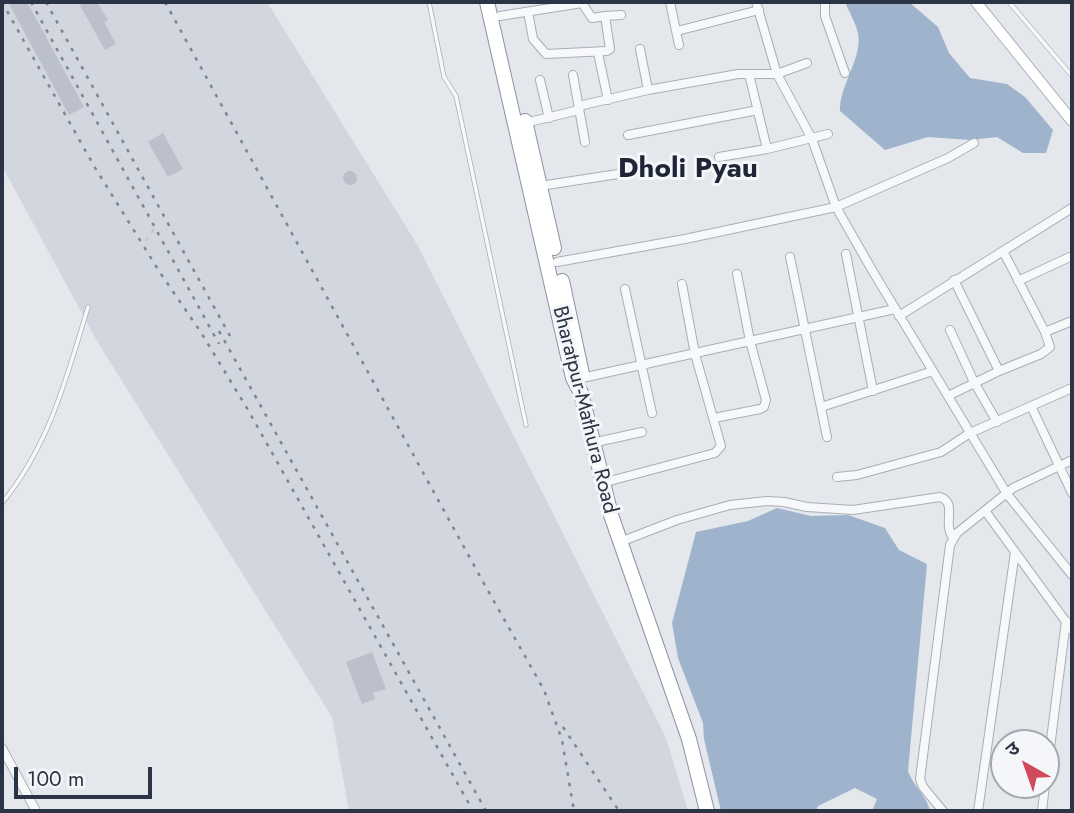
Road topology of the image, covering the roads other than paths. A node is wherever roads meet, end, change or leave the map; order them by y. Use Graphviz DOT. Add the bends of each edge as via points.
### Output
graph roads {
  1 [pos="429,2"];
  2 [pos="487,2"];
  3 [pos="670,2"];
  4 [pos="825,2"];
  5 [pos="976,2"];
  6 [pos="1009,2"];
  7 [pos="758,6"];
  8 [pos="498,9"];
  9 [pos="528,12"];
  10 [pos="621,15"];
  11 [pos="604,16"];
  12 [pos="677,32"];
  13 [pos="501,41"];
  14 [pos="679,45"];
  15 [pos="640,49"];
  16 [pos="598,53"];
  17 [pos="807,63"];
  18 [pos="749,74"];
  19 [pos="777,74"];
  20 [pos="845,74"];
  21 [pos="573,75"];
  22 [pos="1072,76"];
  23 [pos="540,80"];
  24 [pos="648,90"];
  25 [pos="608,100"];
  26 [pos="579,108"];
  27 [pos="758,110"];
  28 [pos="548,118"];
  29 [pos="1072,121"];
  30 [pos="525,123"];
  31 [pos="828,134"];
  32 [pos="628,135"];
  33 [pos="812,139"];
  34 [pos="585,142"];
  35 [pos="974,143"];
  36 [pos="767,149"];
  37 [pos="719,156"];
  38 [pos="618,174"];
  39 [pos="540,186"];
  40 [pos="836,206"];
  41 [pos="1072,208"];
  42 [pos="1003,251"];
  43 [pos="846,254"];
  44 [pos="1072,256"];
  45 [pos="790,257"];
  46 [pos="557,262"];
  47 [pos="737,274"];
  48 [pos="954,280"];
  49 [pos="1018,281"];
  50 [pos="682,284"];
  51 [pos="625,289"];
  52 [pos="88,307"];
  53 [pos="897,312"];
  54 [pos="857,317"];
  55 [pos="1072,321"];
  56 [pos="806,329"];
  57 [pos="950,330"];
  58 [pos="1045,332"];
  59 [pos="750,341"];
  60 [pos="695,354"];
  61 [pos="642,366"];
  62 [pos="933,371"];
  63 [pos="999,371"];
  64 [pos="974,382"];
  65 [pos="582,386"];
  66 [pos="1072,388"];
  67 [pos="873,391"];
  68 [pos="948,396"];
  69 [pos="1031,406"];
  70 [pos="821,407"];
  71 [pos="652,413"];
  72 [pos="714,418"];
  73 [pos="997,422"];
  74 [pos="526,425"];
  75 [pos="642,432"];
  76 [pos="970,433"];
  77 [pos="827,437"];
  78 [pos="592,443"];
  79 [pos="1072,460"];
  80 [pos="1061,465"];
  81 [pos="837,477"];
  82 [pos="602,483"];
  83 [pos="1072,493"];
  84 [pos="1007,494"];
  85 [pos="2,503"];
  86 [pos="986,512"];
  87 [pos="953,538"];
  88 [pos="620,542"];
  89 [pos="1015,552"];
  90 [pos="1072,575"];
  91 [pos="1066,621"];
  92 [pos="1072,630"];
  93 [pos="1052,729"];
  94 [pos="2,748"];
  95 [pos="36,811"];
  96 [pos="708,811"];
  97 [pos="943,811"];
  98 [pos="978,811"];
  1 -- 74 [label="lane" via="444,77 456,96"];
  2 -- 13 [label="highway, Bharatpur-Mathura Road"];
  3 -- 12 [label="street"];
  4 -- 20 [label="street" via="825,16"];
  5 -- 29 [label="street"];
  6 -- 22 [label="lane"];
  7 -- 12 [label="street"];
  7 -- 19 [label="street"];
  8 -- 9 [label="street"];
  8 -- 13 [label="highway, Bharatpur-Mathura Road"];
  9 -- 11 [label="street" via="582,2 592,18"];
  9 -- 16 [label="street" via="533,39 546,54"];
  10 -- 11 [label="street"];
  11 -- 16 [label="street" via="611,46"];
  12 -- 14 [label="street"];
  13 -- 30 [label="highway, Bharatpur-Mathura Road"];
  13 -- 65 [label="highway, Bharatpur-Mathura Road" via="573,378"];
  15 -- 24 [label="street"];
  16 -- 25 [label="street"];
  17 -- 19 [label="street"];
  18 -- 19 [label="street"];
  18 -- 24 [label="street"];
  18 -- 27 [label="street"];
  19 -- 33 [label="street"];
  21 -- 26 [label="street"];
  23 -- 28 [label="street"];
  24 -- 25 [label="street"];
  25 -- 26 [label="street"];
  26 -- 28 [label="street"];
  26 -- 34 [label="street"];
  27 -- 32 [label="street"];
  27 -- 36 [label="street"];
  28 -- 30 [label="street"];
  30 -- 39 [label="highway, Bharatpur-Mathura Road"];
  31 -- 33 [label="street"];
  33 -- 36 [label="street"];
  33 -- 40 [label="street"];
  35 -- 40 [label="street"];
  36 -- 37 [label="street"];
  38 -- 39 [label="street"];
  39 -- 46 [label="highway, Bharatpur-Mathura Road"];
  40 -- 46 [label="street"];
  40 -- 53 [label="street"];
  41 -- 42 [label="street"];
  42 -- 48 [label="street"];
  42 -- 49 [label="street"];
  43 -- 54 [label="street"];
  44 -- 49 [label="street"];
  45 -- 56 [label="street"];
  46 -- 65 [label="highway, Bharatpur-Mathura Road"];
  47 -- 59 [label="street"];
  48 -- 53 [label="street"];
  48 -- 63 [label="street"];
  49 -- 58 [label="street"];
  50 -- 60 [label="street"];
  51 -- 61 [label="street"];
  52 -- 85 [label="lane" via="50,423"];
  53 -- 54 [label="street"];
  53 -- 62 [label="street"];
  54 -- 56 [label="street"];
  54 -- 67 [label="street"];
  55 -- 58 [label="street"];
  56 -- 59 [label="street"];
  56 -- 70 [label="street"];
  57 -- 64 [label="street"];
  58 -- 63 [label="street" via="1047,351"];
  59 -- 60 [label="street"];
  59 -- 72 [label="street" via="764,407"];
  60 -- 61 [label="street"];
  60 -- 72 [label="street"];
  61 -- 65 [label="street"];
  61 -- 71 [label="street"];
  62 -- 67 [label="street"];
  62 -- 68 [label="street"];
  63 -- 64 [label="street"];
  64 -- 68 [label="street"];
  64 -- 73 [label="street"];
  65 -- 78 [label="highway, Bharatpur-Mathura Road"];
  66 -- 69 [label="street"];
  67 -- 70 [label="street"];
  68 -- 76 [label="street"];
  69 -- 73 [label="street"];
  69 -- 80 [label="street"];
  70 -- 77 [label="street"];
  72 -- 82 [label="street" via="721,446 716,453"];
  73 -- 76 [label="street"];
  75 -- 78 [label="street"];
  76 -- 81 [label="street" via="941,452"];
  76 -- 84 [label="street"];
  78 -- 82 [label="highway, Bharatpur-Mathura Road"];
  79 -- 80 [label="street"];
  80 -- 83 [label="street"];
  80 -- 84 [label="street"];
  82 -- 88 [label="highway, Bharatpur-Mathura Road"];
  84 -- 86 [label="street"];
  84 -- 90 [label="street"];
  86 -- 87 [label="street"];
  86 -- 89 [label="street"];
  87 -- 88 [label="street" via="948,529 949,504 940,497 853,510 766,501 730,505"];
  87 -- 97 [label="street" via="920,779"];
  88 -- 96 [label="highway, Bharatpur-Mathura Road" via="689,739"];
  89 -- 91 [label="street"];
  89 -- 98 [label="street"];
  91 -- 92 [label="street"];
  91 -- 93 [label="street"];
  94 -- 95 [label="street"];
}
